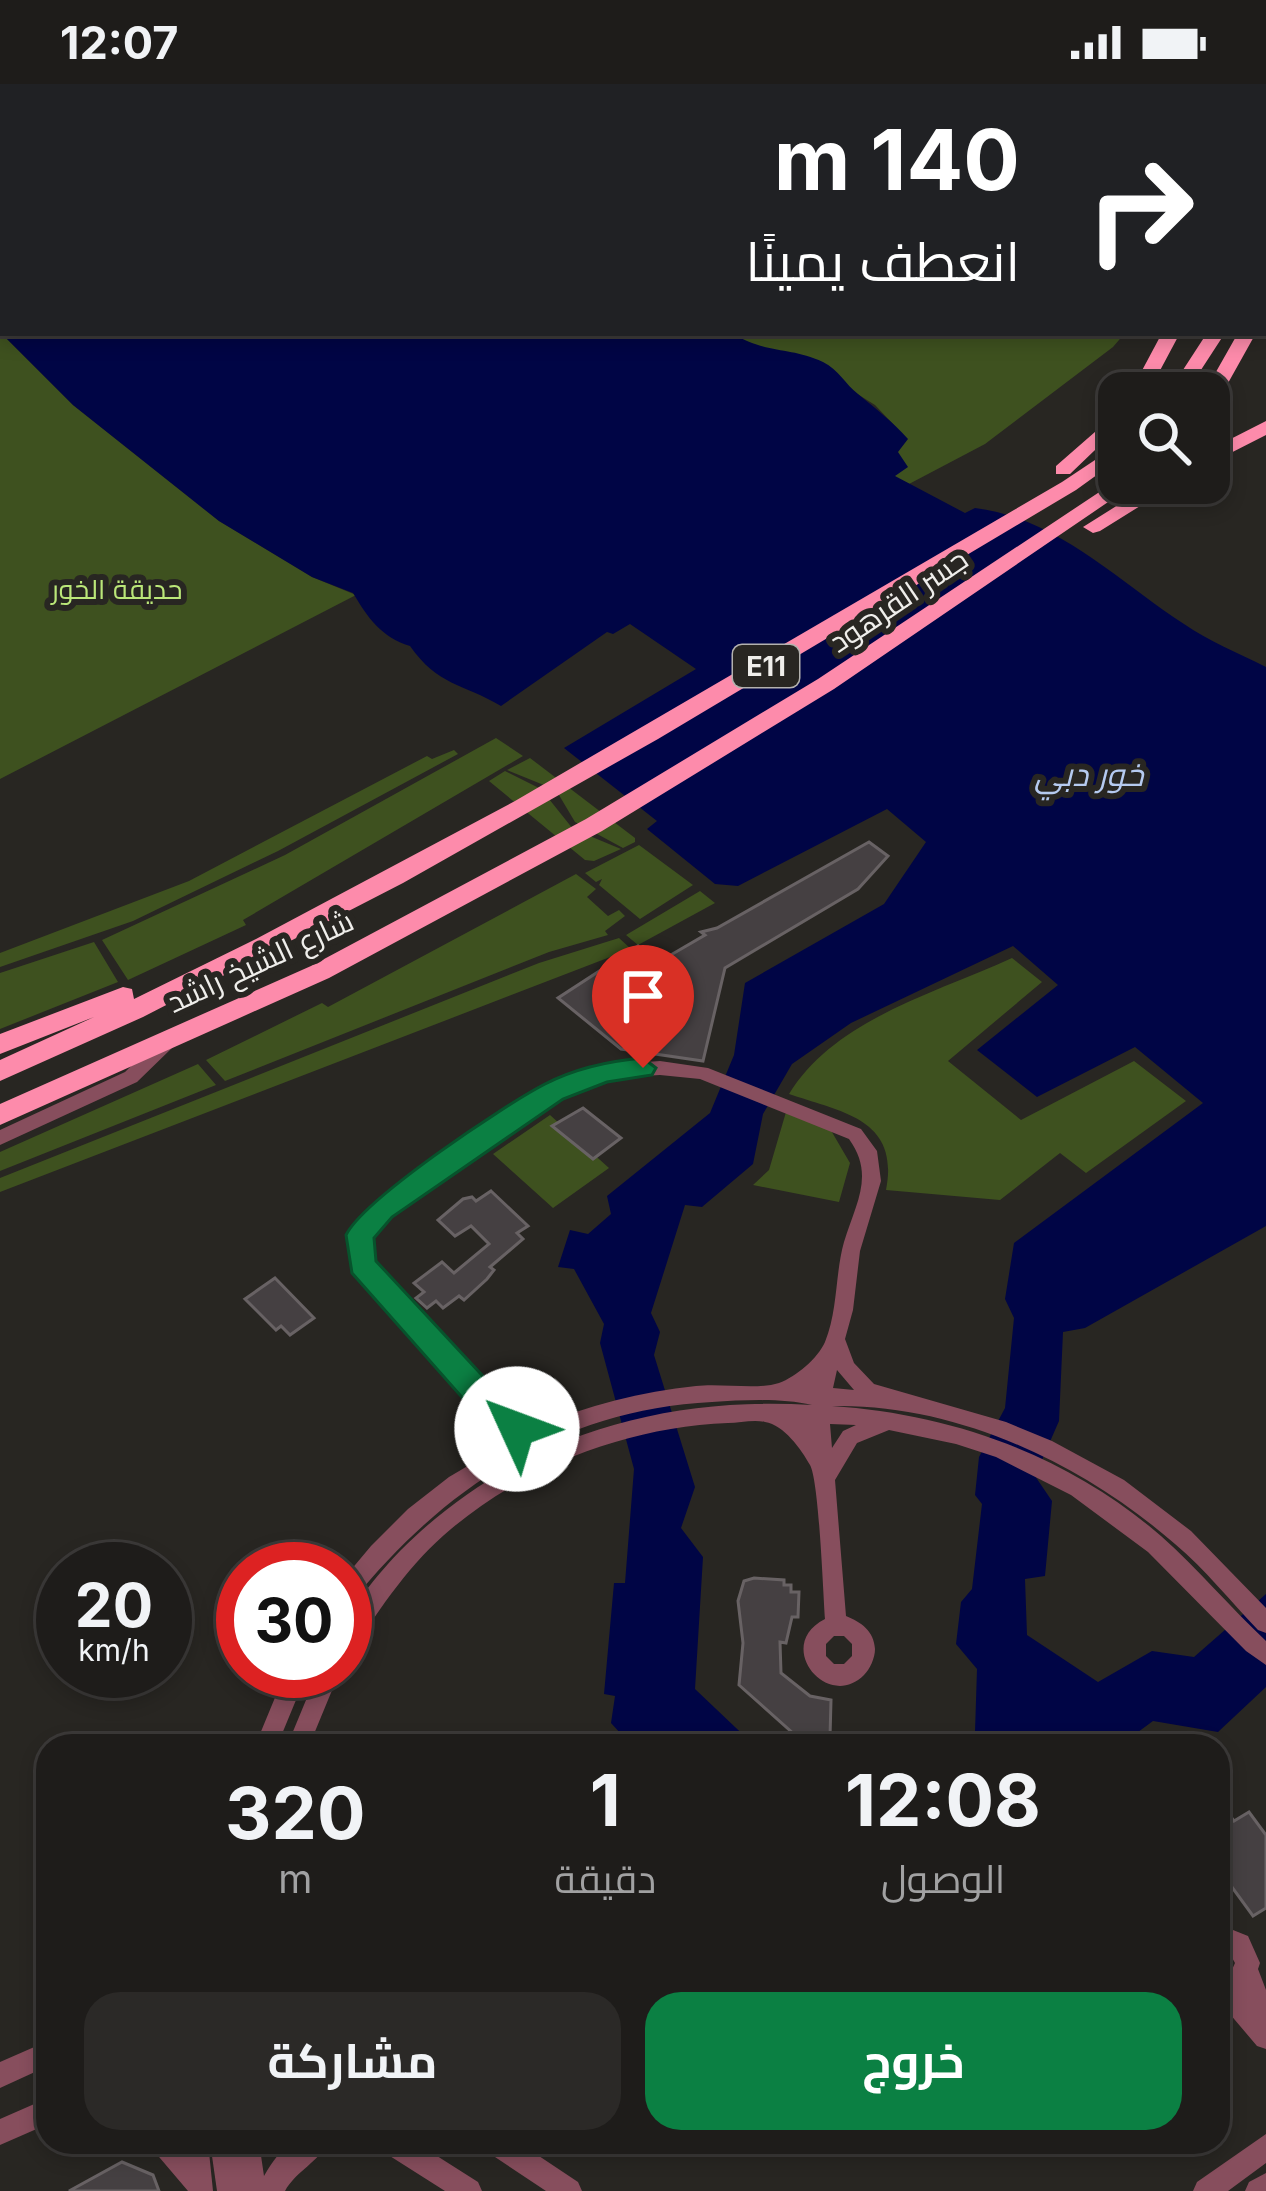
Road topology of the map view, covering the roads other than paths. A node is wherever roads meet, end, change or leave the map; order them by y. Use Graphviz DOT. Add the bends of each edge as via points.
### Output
graph roads {
  1 [pos="1169,336"];
  2 [pos="1214,336"];
  3 [pos="1245,336"];
  4 [pos="1150,372"];
  5 [pos="1191,372"];
  6 [pos="1225,372"];
  7 [pos="1266,428"];
  8 [pos="1098,440"];
  9 [pos="1230,447"];
  10 [pos="1098,461"];
  11 [pos="1060,482"];
  12 [pos="1112,504"];
  13 [pos="1118,504"];
  14 [pos="1109,508"];
  15 [pos="502,821"];
  16 [pos="542,855"];
  17 [pos="364,895"];
  18 [pos="167,1042"];
  19 [pos="0,1044"];
  20 [pos="0,1071"];
  21 [pos="0,1115"];
  22 [pos="0,1138"];
  23 [pos="836,1341"];
  24 [pos="769,1402"];
  25 [pos="705,1403"];
  26 [pos="828,1405"];
  27 [pos="895,1412"];
  28 [pos="499,1416"];
  29 [pos="535,1437"];
  30 [pos="492,1457"];
  31 [pos="825,1477"];
  32 [pos="372,1563"];
  33 [pos="372,1604"];
  34 [pos="1266,1623"];
  35 [pos="836,1625"];
  36 [pos="1266,1655"];
  37 [pos="286,1698"];
  38 [pos="320,1698"];
  39 [pos="271,1734"];
  40 [pos="308,1734"];
  41 [pos="1230,1941"];
  42 [pos="1247,1973"];
  43 [pos="1230,1984"];
  44 [pos="1230,1992"];
  45 [pos="1263,2015"];
  46 [pos="36,2059"];
  47 [pos="0,2075"];
  48 [pos="36,2116"];
  49 [pos="36,2126"];
  50 [pos="0,2132"];
  51 [pos="1266,2147"];
  52 [pos="174,2154"];
  53 [pos="197,2154"];
  54 [pos="225,2154"];
  55 [pos="248,2154"];
  56 [pos="301,2154"];
  57 [pos="410,2154"];
  58 [pos="508,2154"];
  59 [pos="513,2154"];
  60 [pos="520,2159"];
  61 [pos="1266,2186"];
  62 [pos="202,2189"];
  63 [pos="230,2191"];
  64 [pos="254,2191"];
  65 [pos="270,2191"];
  66 [pos="469,2191"];
  67 [pos="569,2191"];
  68 [pos="1206,2191"];
  69 [pos="1258,2191"];
  1 -- 4 [label="highway"];
  2 -- 5 [label="highway"];
  3 -- 6 [label="highway"];
  7 -- 9 [label="highway"];
  8 -- 11 [label="highway"];
  10 -- 11 [label="highway, E11"];
  11 -- 15 [label="highway, جسر القرهود / E11"];
  12 -- 14 [label="highway"];
  13 -- 14 [label="highway"];
  14 -- 16 [label="highway, جسر القرهود / E11" via="969,603 906,631"];
  15 -- 17 [label="highway, شارع الشيخ راشد / E11"];
  16 -- 18 [label="highway, شارع الشيخ راشد / E11"];
  17 -- 19 [label="highway" via="305,911"];
  17 -- 20 [label="highway, شارع الشيخ راشد / E11"];
  18 -- 21 [label="highway, شارع الشيخ راشد / E11"];
  18 -- 22 [label="street" via="131,1077"];
  23 -- 24 [label="street" via="813,1373"];
  23 -- 26 [label="street"];
  23 -- 27 [label="street" via="858,1384"];
  23 -- 28 [label="street" via="873,1169 865,1144 820,1117 702,1073 632,1068 567,1084 368,1220 362,1265"];
  24 -- 25 [label="street"];
  24 -- 26 [label="street"];
  24 -- 31 [label="street" via="810,1444"];
  25 -- 29 [label="street" via="629,1406"];
  25 -- 33 [label="street" via="574,1444 499,1480 401,1564"];
  26 -- 27 [label="street"];
  26 -- 31 [label="street"];
  27 -- 31 [label="street" via="850,1437"];
  27 -- 34 [label="street" via="999,1428 1078,1464 1157,1515"];
  27 -- 36 [label="street" via="1084,1492 1142,1532"];
  28 -- 29 [label="street"];
  28 -- 30 [label="street"];
  29 -- 30 [label="street"];
  30 -- 32 [label="street" via="420,1511"];
  31 -- 35 [label="street"];
  37 -- 39 [label="street"];
  38 -- 40 [label="street"];
  41 -- 42 [label="street" via="1240,1946"];
  42 -- 43 [label="street"];
  42 -- 45 [label="street"];
  44 -- 45 [label="street"];
  46 -- 47 [label="street"];
  48 -- 50 [label="street"];
  49 -- 50 [label="street"];
  51 -- 68 [label="street"];
  52 -- 62 [label="street"];
  53 -- 62 [label="street"];
  54 -- 63 [label="street"];
  55 -- 64 [label="street"];
  56 -- 65 [label="street"];
  57 -- 66 [label="street"];
  58 -- 60 [label="street"];
  59 -- 60 [label="street"];
  60 -- 67 [label="street"];
  61 -- 69 [label="street"];
}
